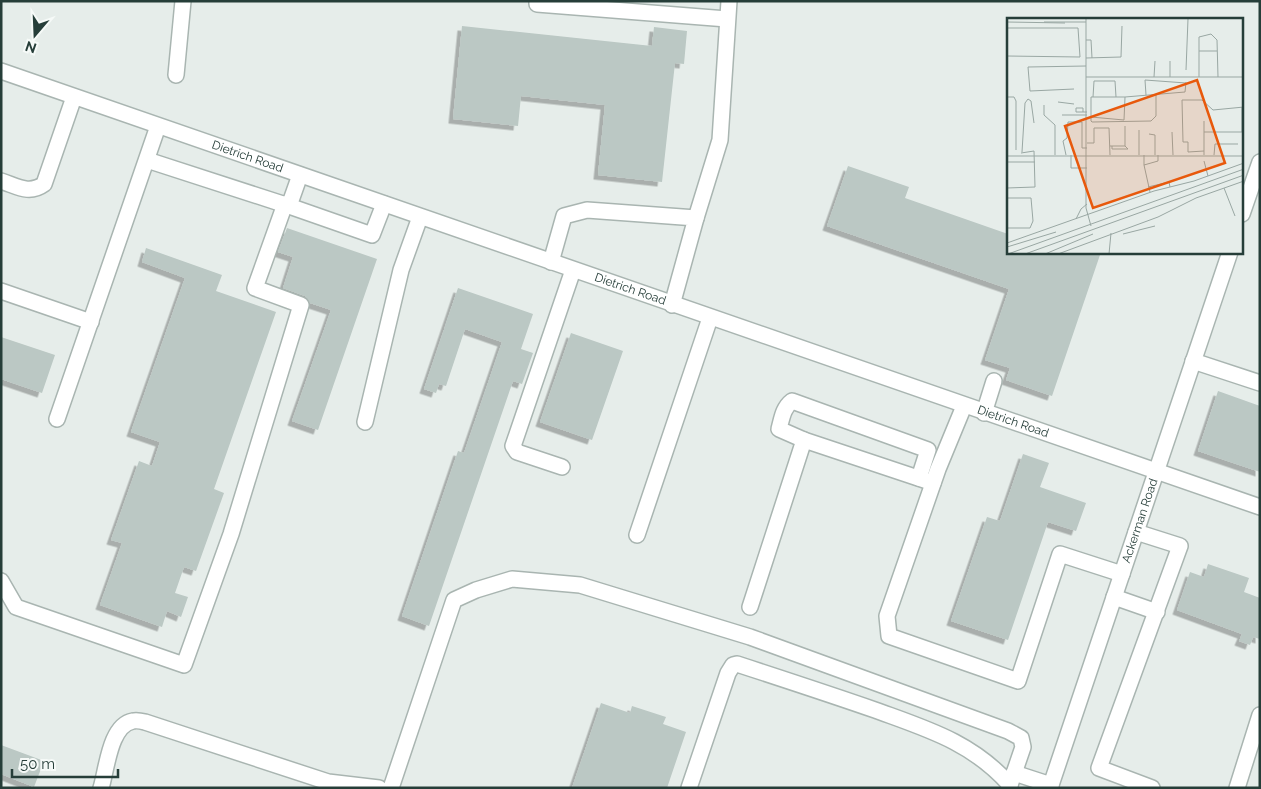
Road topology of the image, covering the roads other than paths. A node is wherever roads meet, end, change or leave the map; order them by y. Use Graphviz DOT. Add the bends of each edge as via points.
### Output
graph roads {
  1 [pos="183,1"];
  2 [pos="536,1"];
  3 [pos="729,1"];
  4 [pos="728,19"];
  5 [pos="1,71"];
  6 [pos="176,75"];
  7 [pos="74,97"];
  8 [pos="158,126"];
  9 [pos="147,160"];
  10 [pos="1260,162"];
  11 [pos="300,175"];
  12 [pos="1,181"];
  13 [pos="384,204"];
  14 [pos="287,205"];
  15 [pos="1244,208"];
  16 [pos="420,217"];
  17 [pos="696,218"];
  18 [pos="1229,254"];
  19 [pos="551,262"];
  20 [pos="573,270"];
  21 [pos="1,291"];
  22 [pos="672,305"];
  23 [pos="710,318"];
  24 [pos="91,322"];
  25 [pos="1193,361"];
  26 [pos="994,381"];
  27 [pos="1260,383"];
  28 [pos="964,406"];
  29 [pos="984,413"];
  30 [pos="57,419"];
  31 [pos="365,422"];
  32 [pos="804,440"];
  33 [pos="562,467"];
  34 [pos="1156,473"];
  35 [pos="926,480"];
  36 [pos="1260,508"];
  37 [pos="1136,532"];
  38 [pos="637,535"];
  39 [pos="1122,574"];
  40 [pos="1,581"];
  41 [pos="1114,597"];
  42 [pos="750,607"];
  43 [pos="1157,612"];
  44 [pos="1260,714"];
  45 [pos="1011,782"];
  46 [pos="1050,787"];
  47 [pos="101,788"];
  48 [pos="379,788"];
  49 [pos="391,788"];
  50 [pos="689,788"];
  51 [pos="1152,788"];
  52 [pos="1237,788"];
  1 -- 6 [label="street"];
  2 -- 4 [label="street" via="537,4"];
  3 -- 4 [label="street"];
  4 -- 17 [label="street" via="720,140"];
  5 -- 7 [label="street, Dietrich Road"];
  7 -- 8 [label="street, Dietrich Road"];
  7 -- 12 [label="street" via="44,184 37,189 26,190"];
  8 -- 9 [label="street"];
  8 -- 11 [label="street, Dietrich Road"];
  9 -- 14 [label="street"];
  9 -- 24 [label="street"];
  10 -- 15 [label="street"];
  11 -- 13 [label="street, Dietrich Road"];
  11 -- 14 [label="street"];
  13 -- 14 [label="street" via="372,235"];
  13 -- 16 [label="street, Dietrich Road"];
  14 -- 40 [label="street" via="255,288 301,305 231,534 184,666 16,607"];
  16 -- 19 [label="street, Dietrich Road"];
  16 -- 31 [label="street" via="401,270"];
  17 -- 19 [label="street" via="588,210 564,216"];
  17 -- 22 [label="street"];
  18 -- 25 [label="street, Ackerman Road"];
  19 -- 20 [label="street, Dietrich Road"];
  20 -- 22 [label="street, Dietrich Road"];
  20 -- 33 [label="street" via="513,446 517,452"];
  21 -- 24 [label="street"];
  22 -- 23 [label="street, Dietrich Road"];
  23 -- 28 [label="street, Dietrich Road"];
  23 -- 38 [label="street"];
  24 -- 30 [label="street"];
  25 -- 27 [label="street"];
  25 -- 34 [label="street, Ackerman Road"];
  26 -- 29 [label="street"];
  28 -- 29 [label="street, Dietrich Road"];
  28 -- 35 [label="street"];
  29 -- 34 [label="street, Dietrich Road"];
  32 -- 35 [label="street"];
  32 -- 35 [label="street" via="780,429 783,414 792,401 928,450"];
  32 -- 42 [label="street"];
  34 -- 36 [label="street, Dietrich Road"];
  34 -- 37 [label="street, Ackerman Road"];
  35 -- 39 [label="street" via="887,616 889,636 1018,681 1060,554"];
  37 -- 39 [label="street, Ackerman Road"];
  37 -- 43 [label="street" via="1180,546"];
  39 -- 41 [label="street, Ackerman Road"];
  41 -- 43 [label="street"];
  41 -- 46 [label="street, Ackerman Road"];
  43 -- 51 [label="street" via="1099,768"];
  44 -- 52 [label="street"];
  45 -- 46 [label="street"];
  45 -- 49 [label="street" via="1023,747 1021,738 991,724 750,638 580,584 512,579 454,600"];
  45 -- 50 [label="street" via="956,741 737,664 730,668"];
  47 -- 48 [label="street" via="114,736 134,720 328,782"];
}
